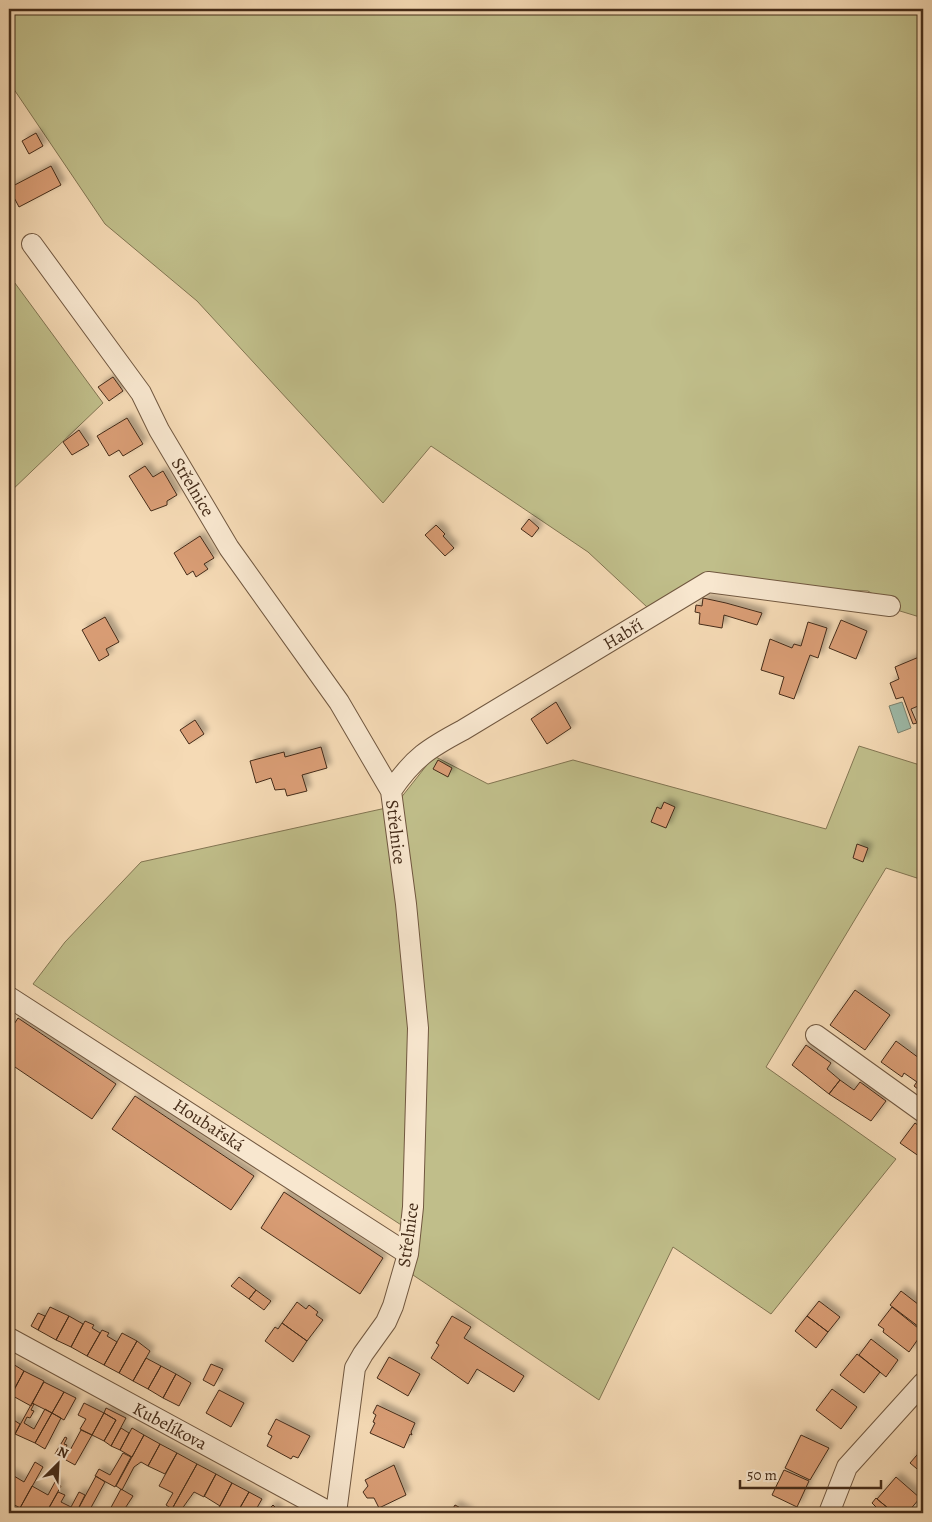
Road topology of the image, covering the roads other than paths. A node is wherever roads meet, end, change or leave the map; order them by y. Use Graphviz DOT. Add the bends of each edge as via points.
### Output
graph roads {
  1 [pos="32,244"];
  2 [pos="890,606"];
  3 [pos="391,791"];
  4 [pos="9,996"];
  5 [pos="816,1035"];
  6 [pos="923,1112"];
  7 [pos="408,1254"];
  8 [pos="9,1338"];
  9 [pos="923,1383"];
  10 [pos="331,1513"];
  11 [pos="336,1513"];
  12 [pos="829,1513"];
  1 -- 3 [label="street, Střelnice" via="140,393 229,548 339,702"];
  2 -- 3 [label="street, Habří" via="708,582 429,748 404,771"];
  3 -- 7 [label="street, Střelnice" via="418,1028 417,1124"];
  4 -- 7 [label="street, Houbařská"];
  5 -- 6 [label="street"];
  7 -- 11 [label="street, Střelnice" via="386,1322 356,1368"];
  8 -- 10 [label="street, Kubelíkova"];
  9 -- 12 [label="street" via="847,1468"];
}
